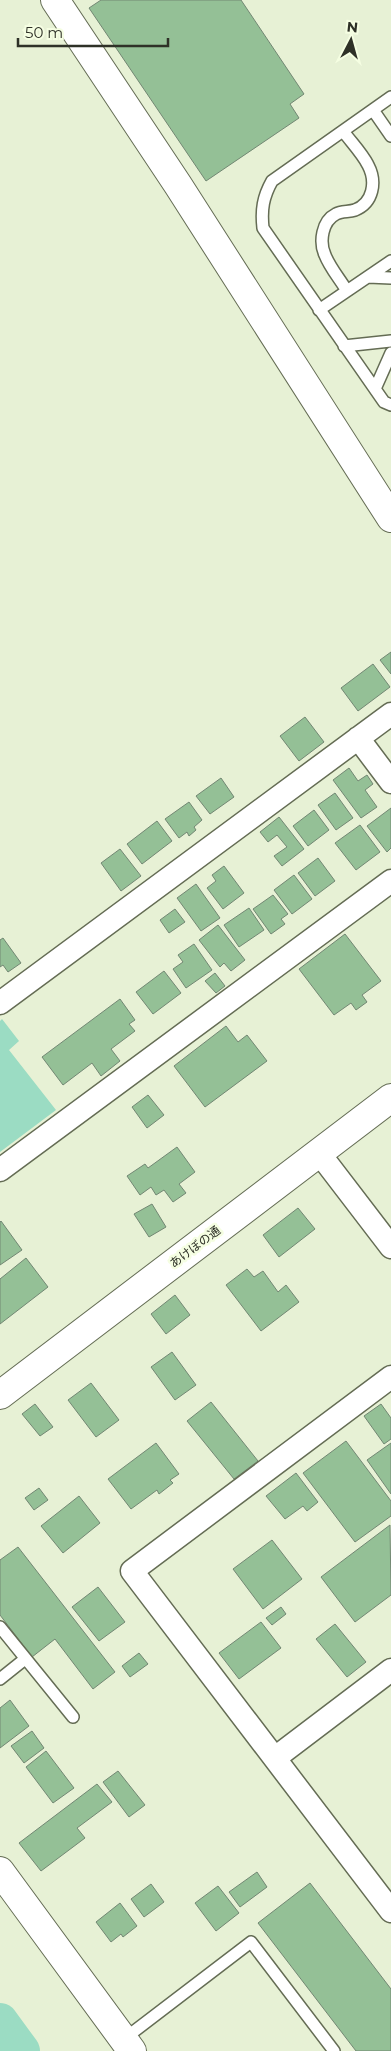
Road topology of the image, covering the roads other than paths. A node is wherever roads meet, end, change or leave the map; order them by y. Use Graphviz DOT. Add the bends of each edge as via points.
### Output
graph roads {
  1 [pos="55,0"];
  2 [pos="391,97"];
  3 [pos="373,110"];
  4 [pos="343,131"];
  5 [pos="391,136"];
  6 [pos="391,261"];
  7 [pos="368,277"];
  8 [pos="391,278"];
  9 [pos="347,291"];
  10 [pos="320,310"];
  11 [pos="391,341"];
  12 [pos="344,346"];
  13 [pos="391,353"];
  14 [pos="375,389"];
  15 [pos="391,405"];
  16 [pos="391,518"];
  17 [pos="391,714"];
  18 [pos="358,738"];
  19 [pos="391,782"];
  20 [pos="391,881"];
  21 [pos="0,1003"];
  22 [pos="391,1098"];
  23 [pos="319,1153"];
  24 [pos="0,1170"];
  25 [pos="391,1247"];
  26 [pos="391,1377"];
  27 [pos="0,1395"];
  28 [pos="0,1627"];
  29 [pos="25,1659"];
  30 [pos="391,1670"];
  31 [pos="0,1679"];
  32 [pos="73,1717"];
  33 [pos="275,1758"];
  34 [pos="0,1871"];
  35 [pos="391,1911"];
  36 [pos="128,2045"];
  37 [pos="334,2051"];
  1 -- 16 [label="street" via="178,185"];
  2 -- 3 [label="lane"];
  3 -- 4 [label="lane"];
  3 -- 5 [label="lane"];
  4 -- 9 [label="lane" via="368,164 373,190 366,204 336,214 326,224 322,237 324,254"];
  4 -- 10 [label="lane" via="272,181 264,196 261,214 263,228"];
  6 -- 7 [label="lane"];
  7 -- 8 [label="lane"];
  7 -- 9 [label="lane"];
  9 -- 10 [label="lane"];
  10 -- 12 [label="lane"];
  11 -- 12 [label="lane"];
  12 -- 14 [label="lane"];
  13 -- 14 [label="lane"];
  14 -- 15 [label="lane" via="384,402"];
  17 -- 18 [label="street"];
  18 -- 19 [label="street"];
  18 -- 21 [label="street"];
  20 -- 24 [label="street"];
  22 -- 23 [label="street, あけぼの通"];
  23 -- 25 [label="street"];
  23 -- 27 [label="street, あけぼの通"];
  26 -- 33 [label="street" via="132,1571"];
  28 -- 29 [label="lane"];
  29 -- 31 [label="lane"];
  29 -- 32 [label="lane"];
  30 -- 33 [label="street"];
  33 -- 35 [label="street"];
  34 -- 36 [label="street"];
  36 -- 37 [label="lane" via="251,1942"];
}
